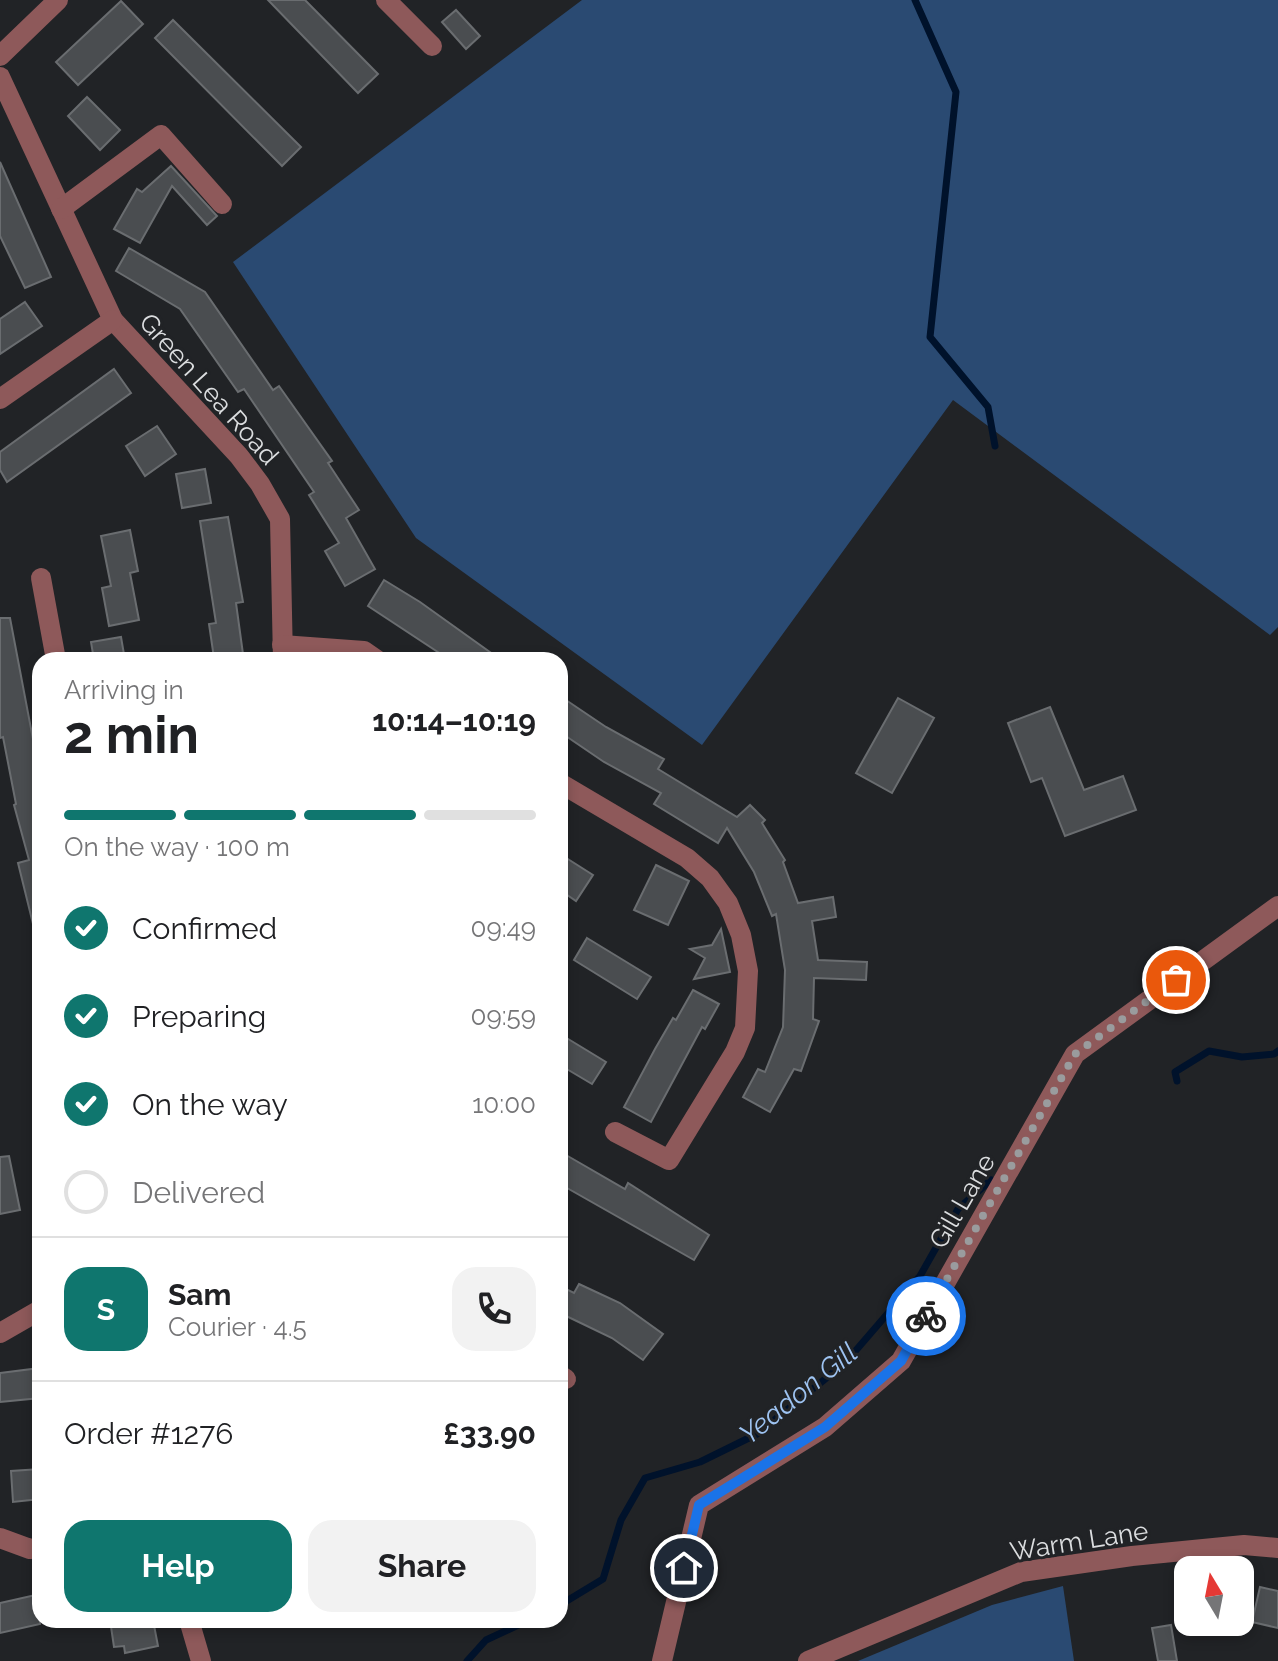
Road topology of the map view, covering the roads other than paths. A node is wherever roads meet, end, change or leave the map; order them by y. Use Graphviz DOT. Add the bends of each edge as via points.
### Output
graph roads {
  1 [pos="58,0"];
  2 [pos="386,0"];
  3 [pos="432,46"];
  4 [pos="0,56"];
  5 [pos="0,77"];
  6 [pos="6,106"];
  7 [pos="222,204"];
  8 [pos="61,209"];
  9 [pos="113,320"];
  10 [pos="0,399"];
  11 [pos="41,578"];
  12 [pos="55,652"];
  13 [pos="282,652"];
  14 [pos="365,652"];
  15 [pos="568,788"];
  16 [pos="1278,906"];
  17 [pos="615,1132"];
  18 [pos="32,1317"];
  19 [pos="0,1333"];
  20 [pos="0,1538"];
  21 [pos="1278,1548"];
  22 [pos="32,1549"];
  23 [pos="191,1628"];
  24 [pos="200,1656"];
  25 [pos="662,1661"];
  26 [pos="808,1661"];
  1 -- 4 [label="street"];
  2 -- 3 [label="street"];
  5 -- 6 [label="street, Green Lea Road"];
  6 -- 8 [label="street, Green Lea Road"];
  7 -- 8 [label="street" via="161,135"];
  8 -- 9 [label="street, Green Lea Road"];
  9 -- 10 [label="street"];
  9 -- 13 [label="street, Green Lea Road" via="239,456 280,519"];
  11 -- 12 [label="street"];
  13 -- 14 [label="street"];
  15 -- 17 [label="street" via="687,858 710,878 728,903 748,971 745,1028 735,1052 669,1160"];
  16 -- 25 [label="street, Gill Lane" via="1075,1054 901,1361 825,1427 699,1505"];
  18 -- 19 [label="street"];
  20 -- 22 [label="street"];
  21 -- 26 [label="street, Warm Lane" via="1244,1545 1021,1572"];
  23 -- 24 [label="street"];
}
